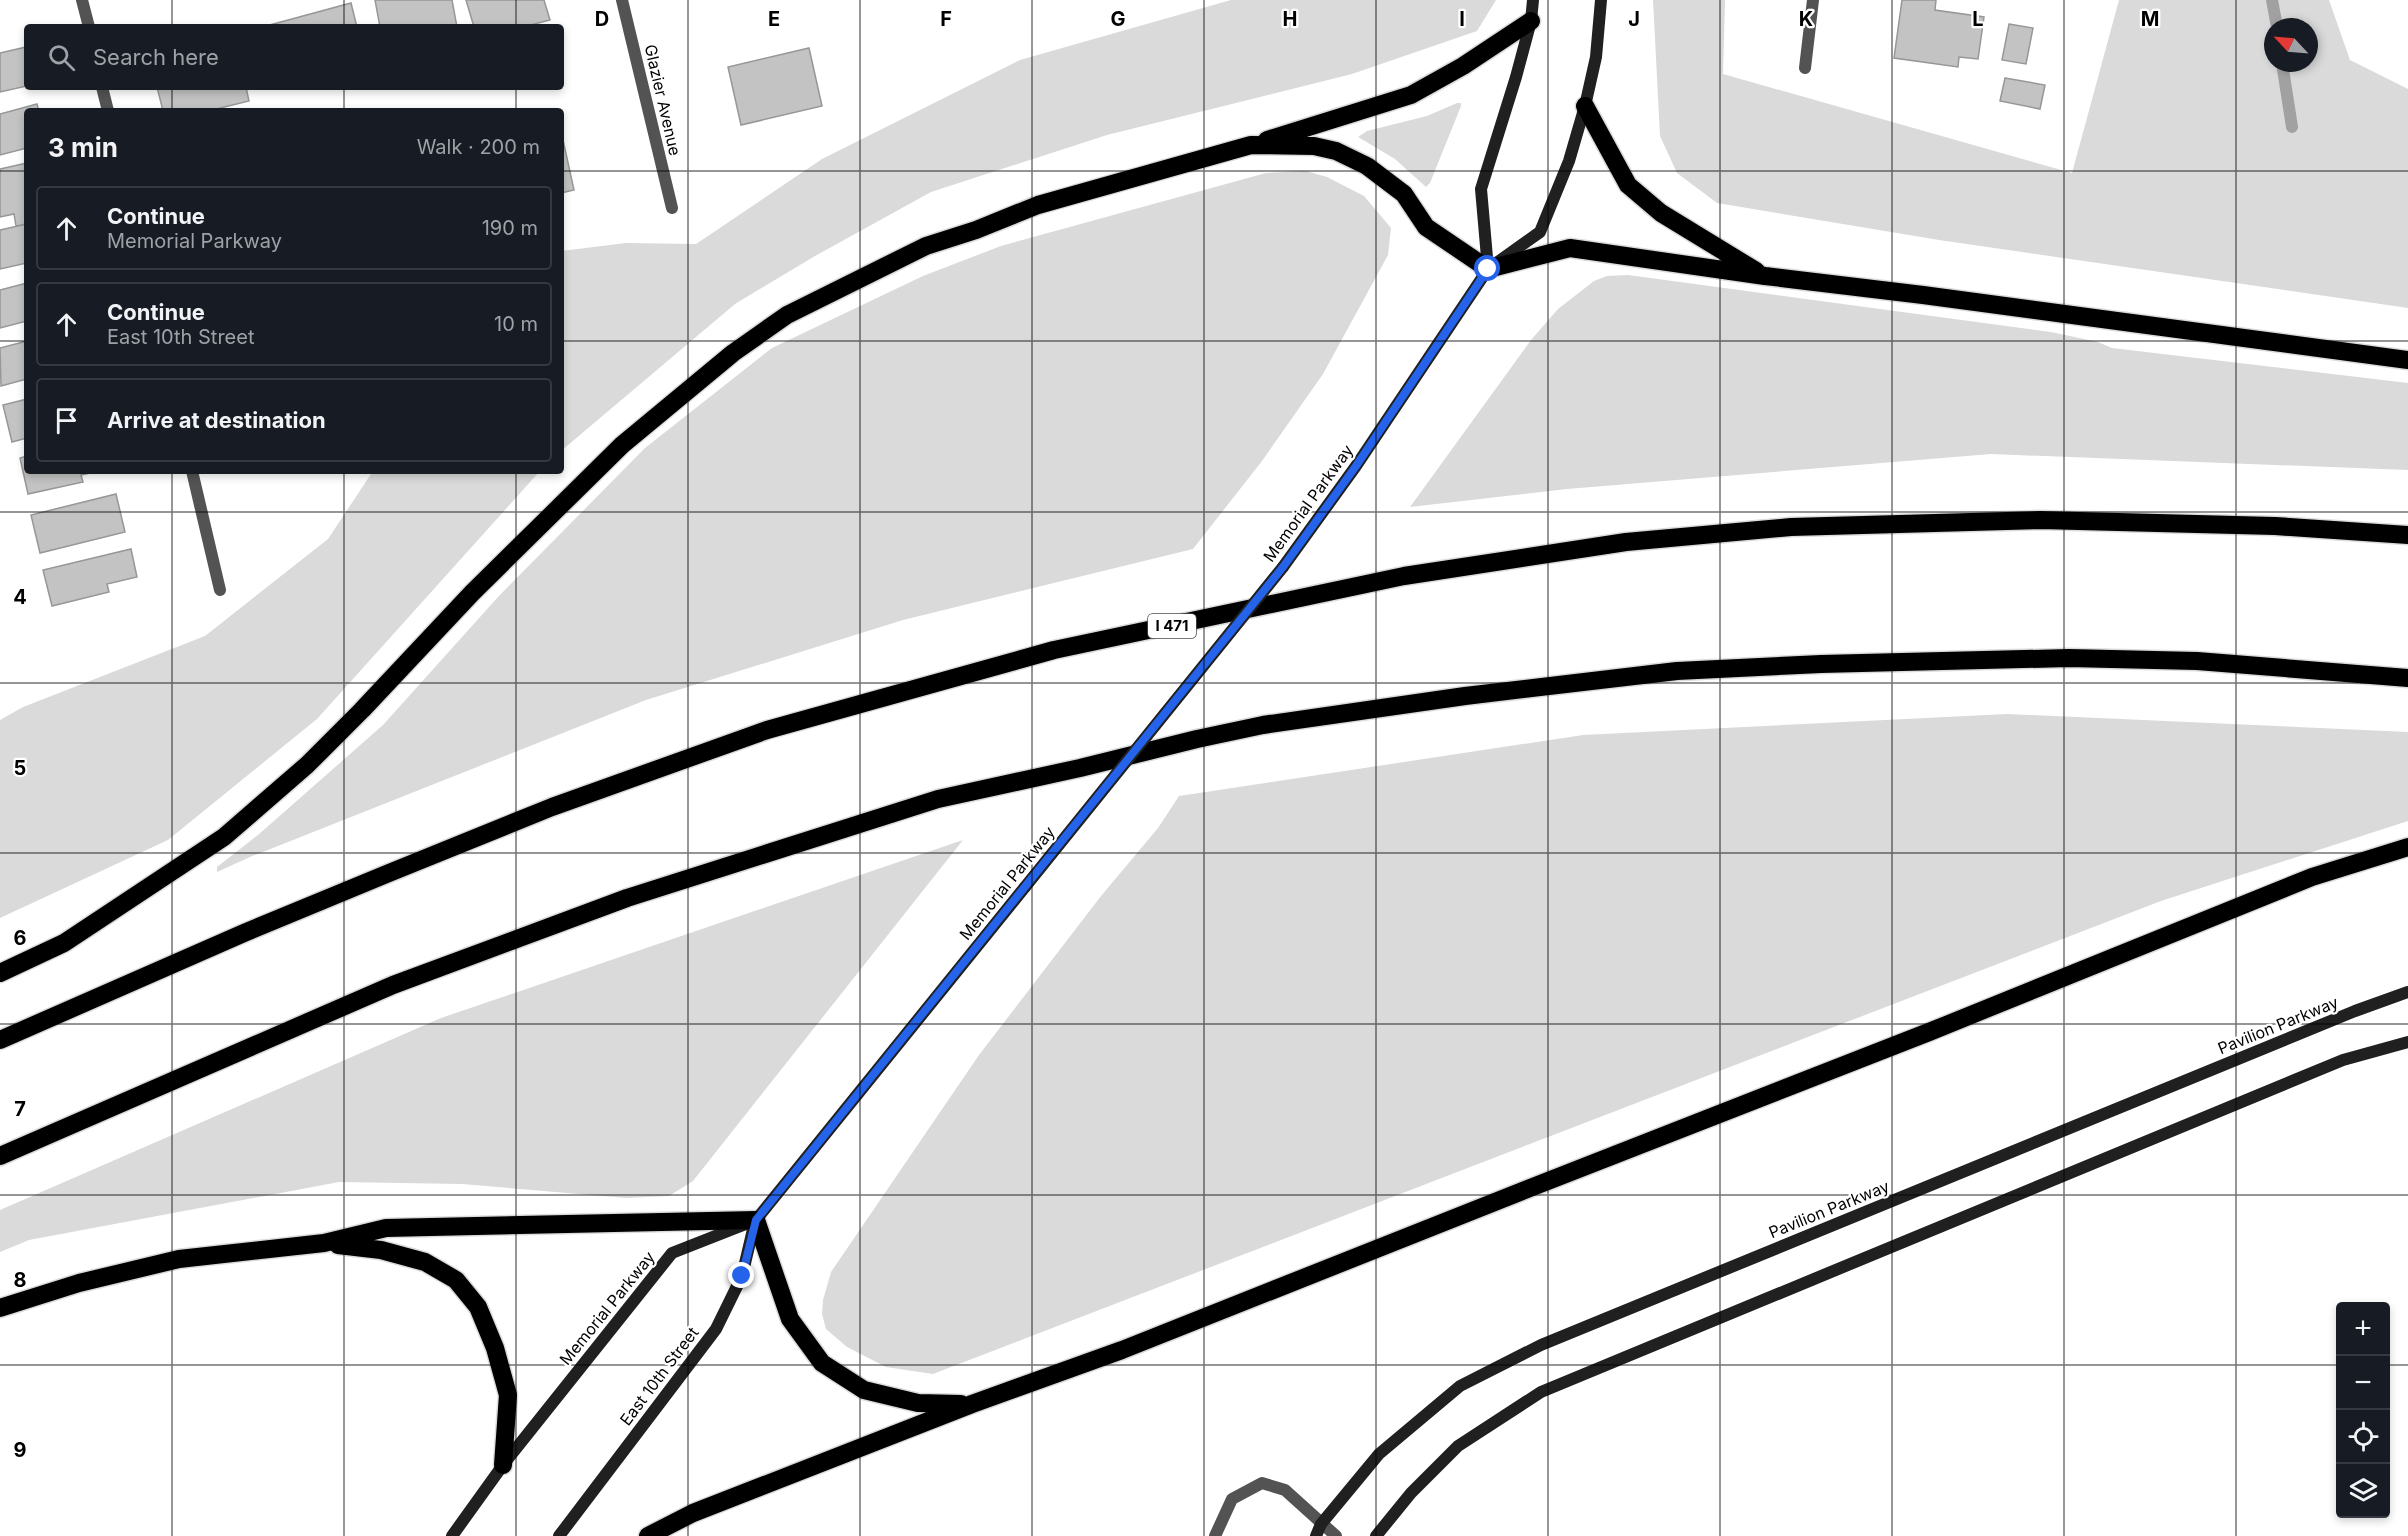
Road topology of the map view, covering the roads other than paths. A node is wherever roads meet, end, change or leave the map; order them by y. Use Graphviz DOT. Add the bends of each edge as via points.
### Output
graph roads {
  1 [pos="82,0"];
  2 [pos="622,0"];
  3 [pos="1533,0"];
  4 [pos="1601,0"];
  5 [pos="1813,0"];
  6 [pos="1531,21"];
  7 [pos="88,24"];
  8 [pos="1804,68"];
  9 [pos="103,90"];
  10 [pos="1585,106"];
  11 [pos="107,108"];
  12 [pos="1251,145"];
  13 [pos="672,208"];
  14 [pos="1488,269"];
  15 [pos="1765,276"];
  16 [pos="2408,360"];
  17 [pos="193,474"];
  18 [pos="2408,535"];
  19 [pos="220,590"];
  20 [pos="2408,678"];
  21 [pos="2408,848"];
  22 [pos="0,973"];
  23 [pos="2408,992"];
  24 [pos="0,1040"];
  25 [pos="2408,1042"];
  26 [pos="0,1156"];
  27 [pos="756,1220"];
  28 [pos="324,1243"];
  29 [pos="0,1308"];
  30 [pos="972,1404"];
  31 [pos="503,1465"];
  32 [pos="1318,1530"];
  33 [pos="452,1536"];
  34 [pos="559,1536"];
  35 [pos="648,1536"];
  36 [pos="1215,1536"];
  37 [pos="1336,1536"];
  38 [pos="1376,1536"];
  1 -- 7 [label="street"];
  2 -- 13 [label="street, Glazier Avenue"];
  3 -- 6 [label="main road"];
  4 -- 10 [label="main road, Memorial Parkway" via="1596,57"];
  5 -- 8 [label="street"];
  6 -- 12 [label="highway" via="1411,95"];
  6 -- 14 [label="main road" via="1481,189"];
  9 -- 11 [label="street"];
  10 -- 14 [label="main road, Memorial Parkway" via="1569,161 1540,232"];
  10 -- 15 [label="highway" via="1628,185 1661,213"];
  12 -- 14 [label="highway" via="1314,146 1336,151 1366,166 1404,194 1426,227"];
  12 -- 22 [label="highway" via="1038,205 926,246 787,315 733,353 622,445 472,593 307,765 224,837 64,943"];
  14 -- 15 [label="highway" via="1570,248"];
  14 -- 27 [label="main road, Memorial Parkway, bridge" via="1283,567"];
  15 -- 16 [label="highway"];
  17 -- 19 [label="street"];
  18 -- 24 [label="highway, I 471" via="2275,526 2040,520 1791,527 1626,542 1404,576 1054,650 767,730 552,807 233,938"];
  20 -- 26 [label="highway" via="2197,661 2069,658 1821,664 1677,671 1465,696 1241,730 938,799 627,898 393,985"];
  21 -- 30 [label="highway" via="2312,877 1133,1346"];
  23 -- 32 [label="main road, Pavilion Parkway" via="1530,1350 1450,1393 1379,1454"];
  25 -- 38 [label="main road" via="2343,1060 1541,1392 1458,1446 1411,1493"];
  27 -- 28 [label="highway" via="386,1228"];
  27 -- 30 [label="highway" via="790,1319 822,1363 864,1390 918,1403"];
  27 -- 31 [label="main road, Memorial Parkway" via="672,1253"];
  27 -- 34 [label="main road, East 10th Street" via="742,1276 716,1329"];
  28 -- 29 [label="highway" via="179,1259 79,1283"];
  28 -- 31 [label="highway" via="381,1250 424,1262 456,1280 478,1307 508,1395"];
  30 -- 35 [label="highway" via="693,1513"];
  31 -- 33 [label="main road"];
  32 -- 36 [label="street" via="1284,1490 1262,1483 1232,1499"];
  32 -- 37 [label="street"];
}
